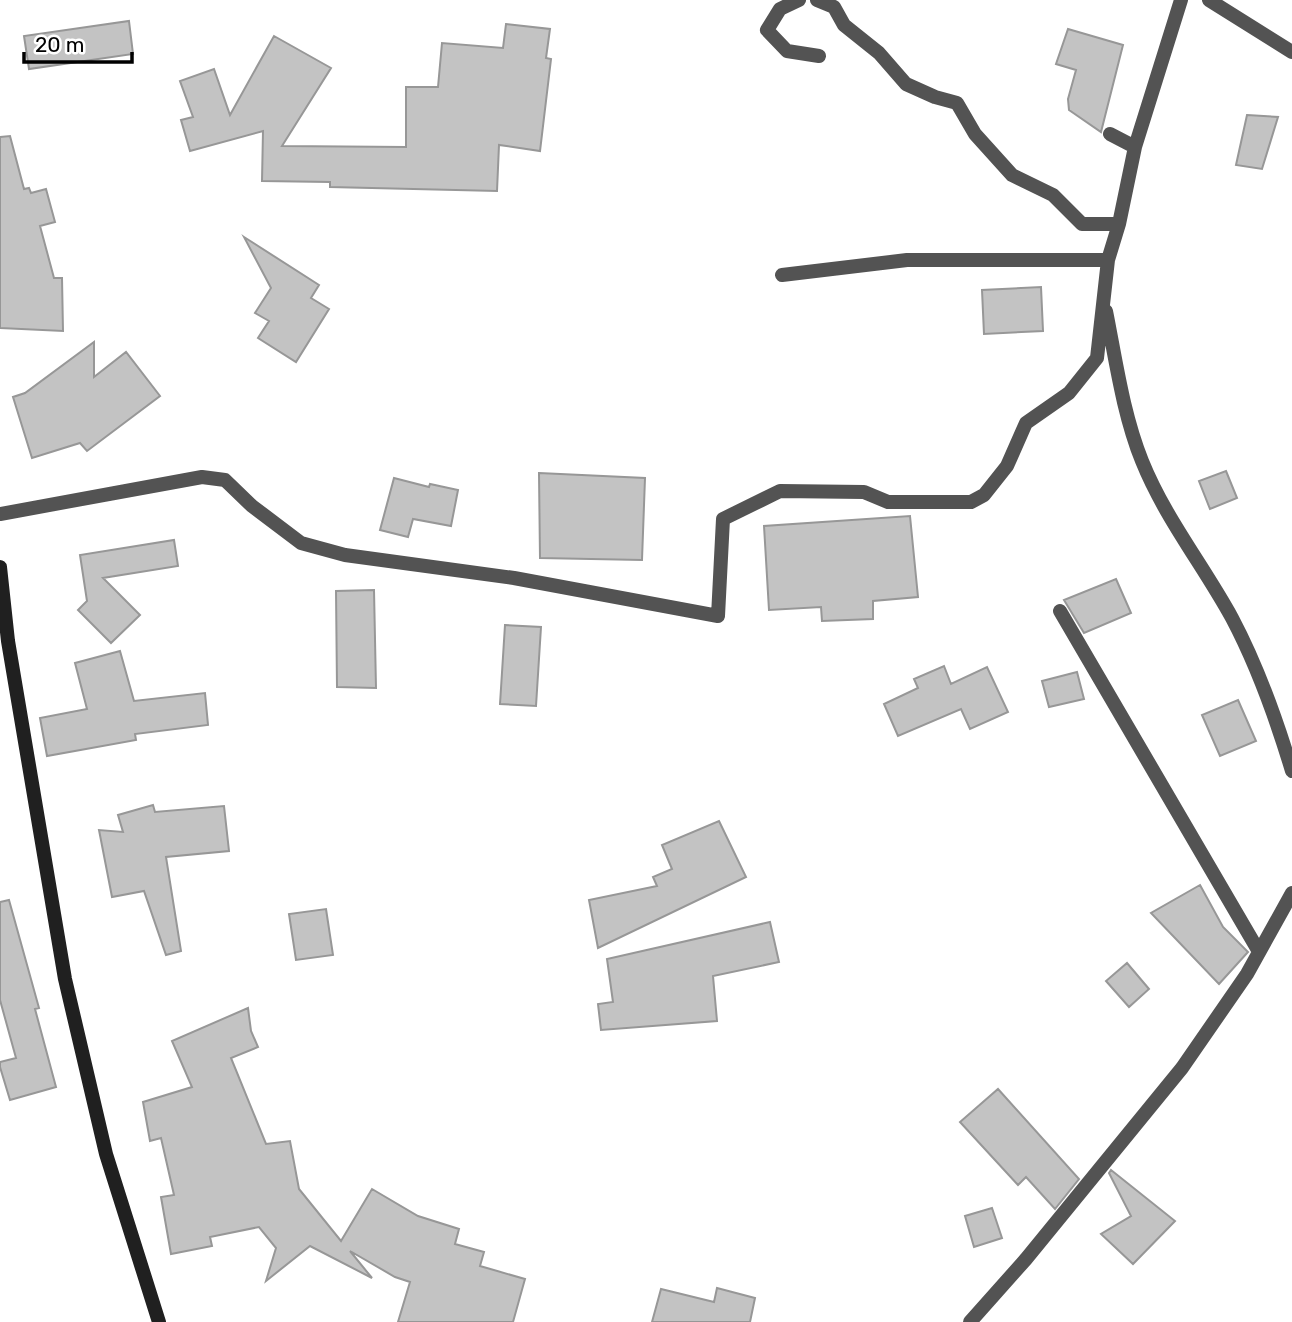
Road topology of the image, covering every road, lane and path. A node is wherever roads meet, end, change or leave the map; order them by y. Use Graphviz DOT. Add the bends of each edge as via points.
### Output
graph roads {
  1 [pos="799,0"];
  2 [pos="817,0"];
  3 [pos="1181,0"];
  4 [pos="1209,0"];
  5 [pos="1292,52"];
  6 [pos="819,56"];
  7 [pos="1110,134"];
  8 [pos="1135,147"];
  9 [pos="1119,224"];
  10 [pos="1108,260"];
  11 [pos="782,275"];
  12 [pos="1104,300"];
  13 [pos="0,514"];
  14 [pos="0,567"];
  15 [pos="1060,611"];
  16 [pos="1292,771"];
  17 [pos="1292,893"];
  18 [pos="1258,950"];
  19 [pos="159,1322"];
  20 [pos="970,1322"];
  1 -- 6 [label="street" via="780,9 767,30 787,51"];
  2 -- 9 [label="street" via="834,7 844,25 879,53 906,84 957,103 975,134 1013,175 1053,195 1082,224"];
  3 -- 8 [label="street"];
  4 -- 5 [label="street"];
  7 -- 8 [label="street"];
  8 -- 9 [label="street"];
  9 -- 10 [label="street"];
  10 -- 11 [label="street" via="907,260"];
  10 -- 12 [label="street"];
  12 -- 13 [label="street" via="1097,358 1069,393 1026,422 1007,466 984,495 971,502 888,502 854,491 780,491 723,519 718,616 514,578 345,555 301,543 225,480 202,477"];
  12 -- 16 [label="street" via="1142,461 1169,517 1231,616 1255,664"];
  14 -- 19 [label="street" via="8,641 65,979 106,1154"];
  15 -- 18 [label="street"];
  17 -- 18 [label="street"];
  18 -- 20 [label="street" via="1247,974 1181,1068"];
}
